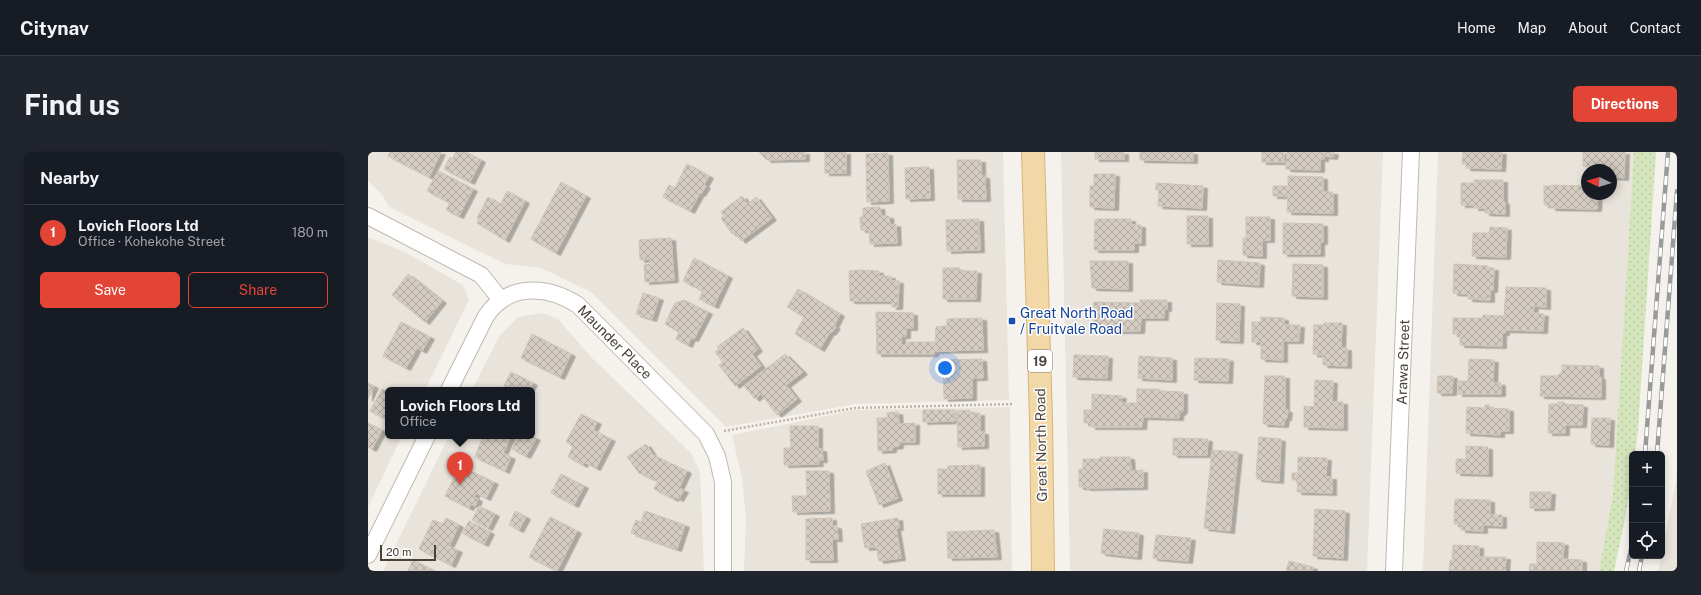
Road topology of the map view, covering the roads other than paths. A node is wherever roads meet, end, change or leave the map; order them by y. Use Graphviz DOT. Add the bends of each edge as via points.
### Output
graph roads {
  1 [pos="1033,152"];
  2 [pos="1411,152"];
  3 [pos="368,216"];
  4 [pos="501,300"];
  5 [pos="450,387"];
  6 [pos="426,439"];
  7 [pos="368,555"];
  8 [pos="723,571"];
  9 [pos="1043,571"];
  10 [pos="1394,571"];
  1 -- 9 [label="main road, Great North Road / 19"];
  2 -- 10 [label="street, Arawa Street"];
  3 -- 4 [label="street" via="481,275"];
  4 -- 5 [label="street" via="486,316"];
  4 -- 8 [label="street, Maunder Place" via="523,291 539,290 566,297 578,305 706,434 717,456 723,482"];
  6 -- 7 [label="street"];
}
